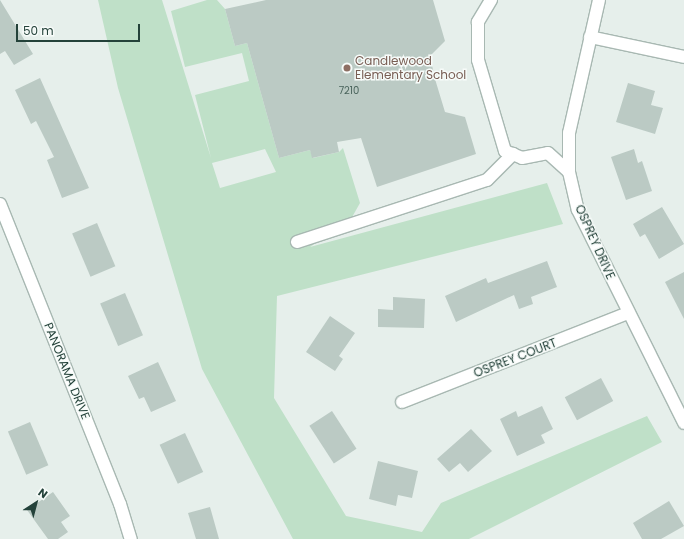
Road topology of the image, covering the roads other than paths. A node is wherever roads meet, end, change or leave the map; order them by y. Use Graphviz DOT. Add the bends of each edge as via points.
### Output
graph roads {
  1 [pos="491,0"];
  2 [pos="596,1"];
  3 [pos="590,37"];
  4 [pos="684,57"];
  5 [pos="513,154"];
  6 [pos="569,172"];
  7 [pos="0,204"];
  8 [pos="297,242"];
  9 [pos="628,313"];
  10 [pos="402,402"];
  11 [pos="684,423"];
  12 [pos="131,539"];
  1 -- 5 [label="street" via="478,22 478,60 505,151"];
  2 -- 3 [label="street, OSPREY DRIVE"];
  3 -- 4 [label="street"];
  3 -- 6 [label="street, OSPREY DRIVE" via="569,133"];
  5 -- 6 [label="street" via="522,158 548,153"];
  5 -- 8 [label="street" via="486,180"];
  6 -- 9 [label="street, OSPREY DRIVE" via="578,210"];
  7 -- 12 [label="street, PANORAMA DRIVE" via="120,504"];
  9 -- 10 [label="street, OSPREY COURT"];
  9 -- 11 [label="street, OSPREY DRIVE"];
}
